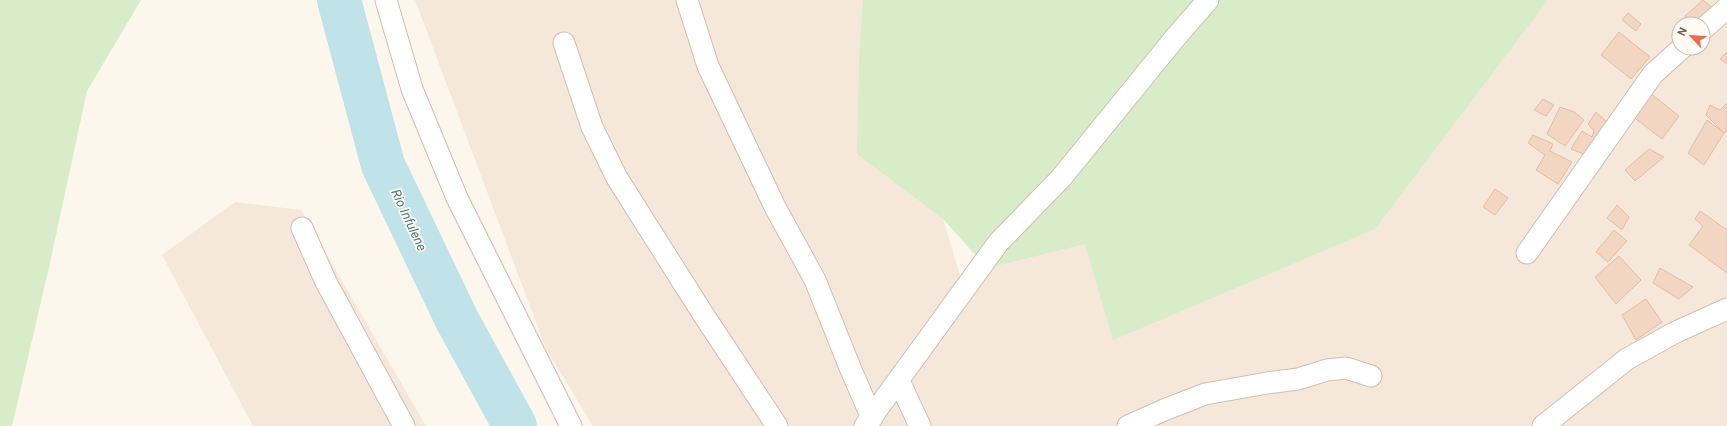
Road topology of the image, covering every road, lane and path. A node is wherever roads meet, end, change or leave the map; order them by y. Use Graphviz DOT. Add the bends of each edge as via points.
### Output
graph roads {
  1 [pos="386,0"];
  2 [pos="687,0"];
  3 [pos="1208,0"];
  4 [pos="1719,0"];
  5 [pos="1727,8"];
  6 [pos="1711,22"];
  7 [pos="564,44"];
  8 [pos="1673,56"];
  9 [pos="302,228"];
  10 [pos="1527,253"];
  11 [pos="1727,309"];
  12 [pos="1371,376"];
  13 [pos="899,381"];
  14 [pos="868,422"];
  15 [pos="404,426"];
  16 [pos="571,426"];
  17 [pos="777,426"];
  18 [pos="920,426"];
  19 [pos="1128,426"];
  20 [pos="1543,426"];
  1 -- 16 [label="street" via="412,89 457,198"];
  2 -- 14 [label="street" via="708,66 775,206 815,280"];
  3 -- 13 [label="street" via="1061,178 998,242"];
  4 -- 5 [label="street"];
  5 -- 6 [label="street"];
  7 -- 17 [label="street" via="592,127 618,178"];
  8 -- 10 [label="street" via="1652,74"];
  9 -- 15 [label="street" via="326,282"];
  11 -- 20 [label="street" via="1676,332 1627,359"];
  12 -- 19 [label="street" via="1346,368 1327,370 1298,379 1205,394"];
  13 -- 14 [label="street"];
  13 -- 18 [label="street"];
}
